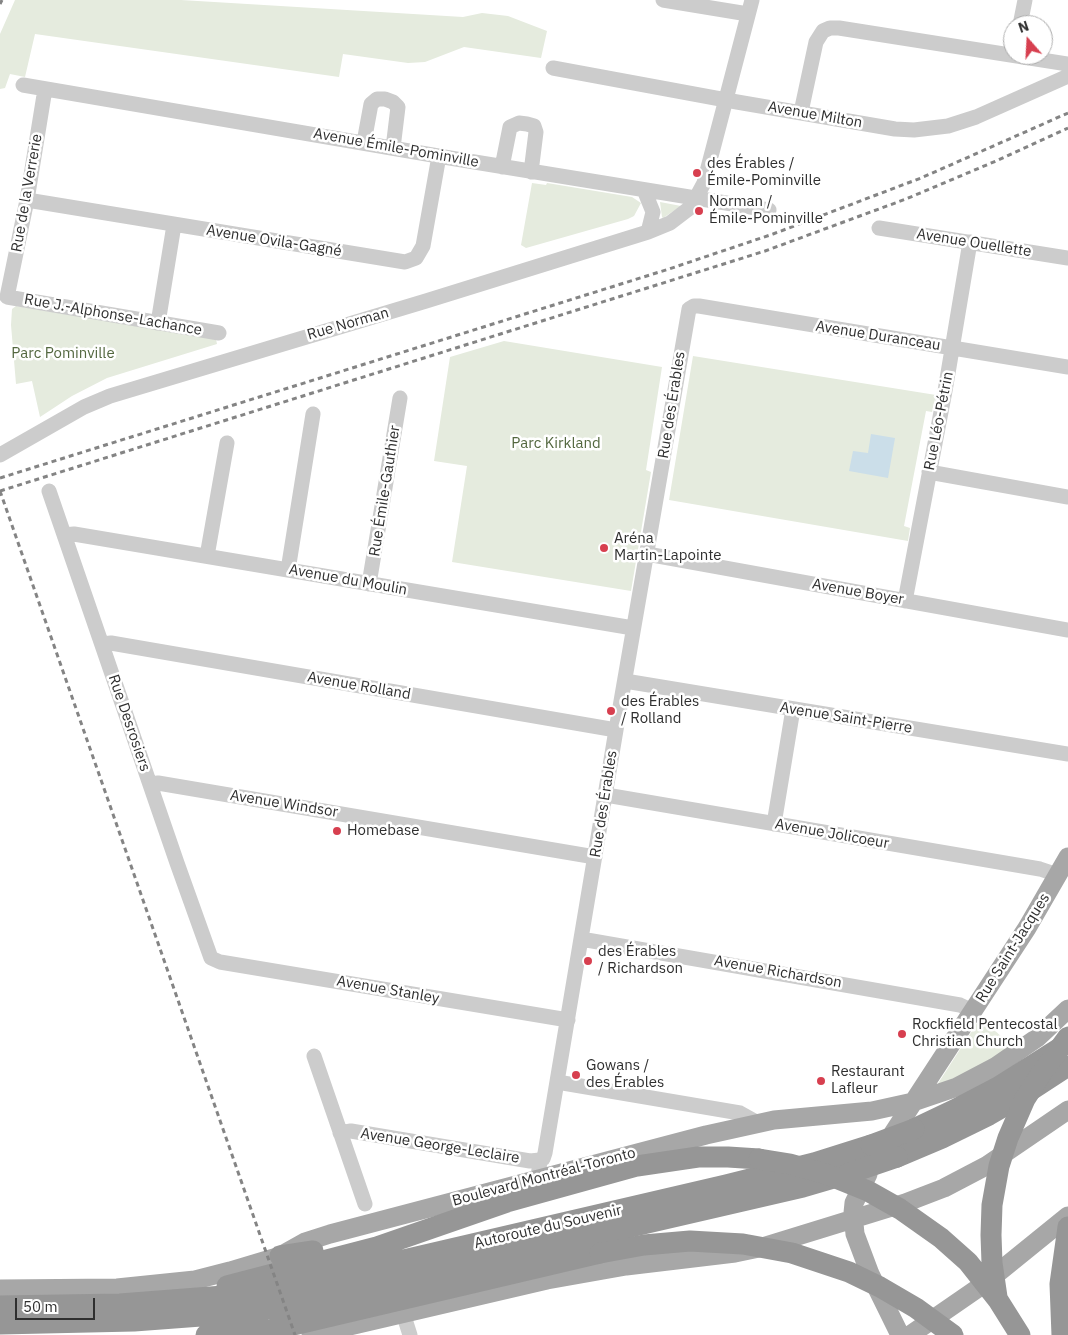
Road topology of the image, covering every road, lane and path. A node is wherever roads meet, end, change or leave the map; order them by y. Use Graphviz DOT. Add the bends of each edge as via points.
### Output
graph roads {
  1 [pos="663,0"];
  2 [pos="1025,0"];
  3 [pos="750,7"];
  4 [pos="1022,15"];
  5 [pos="1003,53"];
  6 [pos="1053,61"];
  7 [pos="1068,64"];
  8 [pos="553,68"];
  9 [pos="1068,76"];
  10 [pos="23,85"];
  11 [pos="45,89"];
  12 [pos="726,100"];
  13 [pos="802,112"];
  14 [pos="364,142"];
  15 [pos="393,148"];
  16 [pos="439,156"];
  17 [pos="502,167"];
  18 [pos="531,172"];
  19 [pos="644,190"];
  20 [pos="696,198"];
  21 [pos="27,200"];
  22 [pos="768,210"];
  23 [pos="174,224"];
  24 [pos="879,228"];
  25 [pos="648,232"];
  26 [pos="970,242"];
  27 [pos="1068,258"];
  28 [pos="7,297"];
  29 [pos="689,309"];
  30 [pos="158,323"];
  31 [pos="219,333"];
  32 [pos="952,348"];
  33 [pos="1068,367"];
  34 [pos="400,398"];
  35 [pos="313,414"];
  36 [pos="227,443"];
  37 [pos="0,455"];
  38 [pos="929,472"];
  39 [pos="49,491"];
  40 [pos="1068,497"];
  41 [pos="64,535"];
  42 [pos="647,554"];
  43 [pos="207,556"];
  44 [pos="288,570"];
  45 [pos="370,584"];
  46 [pos="905,601"];
  47 [pos="633,628"];
  48 [pos="1068,630"];
  49 [pos="102,644"];
  50 [pos="625,681"];
  51 [pos="793,709"];
  52 [pos="616,730"];
  53 [pos="1068,754"];
  54 [pos="150,784"];
  55 [pos="606,794"];
  56 [pos="774,824"];
  57 [pos="596,857"];
  58 [pos="1068,857"];
  59 [pos="1058,875"];
  60 [pos="581,939"];
  61 [pos="210,956"];
  62 [pos="1068,1009"];
  63 [pos="973,1011"];
  64 [pos="568,1020"];
  65 [pos="1068,1037"];
  66 [pos="1068,1042"];
  67 [pos="314,1056"];
  68 [pos="1068,1066"];
  69 [pos="557,1082"];
  70 [pos="913,1102"];
  71 [pos="1068,1110"];
  72 [pos="758,1123"];
  73 [pos="340,1133"];
  74 [pos="540,1160"];
  75 [pos="536,1179"];
  76 [pos="364,1204"];
  77 [pos="467,1215"];
  78 [pos="1068,1216"];
  79 [pos="853,1219"];
  80 [pos="1068,1227"];
  81 [pos="280,1256"];
  82 [pos="0,1289"];
  83 [pos="150,1303"];
  84 [pos="0,1306"];
  85 [pos="403,1313"];
  86 [pos="0,1324"];
  87 [pos="0,1332"];
  88 [pos="260,1333"];
  89 [pos="30,1335"];
  90 [pos="206,1335"];
  91 [pos="311,1335"];
  92 [pos="410,1335"];
  93 [pos="900,1335"];
  94 [pos="910,1335"];
  95 [pos="953,1335"];
  96 [pos="1008,1335"];
  97 [pos="1020,1335"];
  98 [pos="1062,1335"];
  1 -- 3 [label="street"];
  2 -- 4 [label="street"];
  3 -- 12 [label="street"];
  5 -- 13 [label="street" via="830,28 823,31 816,42"];
  6 -- 7 [label="street"];
  8 -- 12 [label="street, Avenue Milton"];
  9 -- 13 [label="street, Avenue Milton" via="984,114 938,128 902,130"];
  10 -- 11 [label="street, Avenue Émile-Pominville"];
  11 -- 14 [label="street, Avenue Émile-Pominville"];
  11 -- 21 [label="street, Rue de la Verrerie"];
  12 -- 13 [label="street, Avenue Milton"];
  12 -- 20 [label="street" via="706,179"];
  14 -- 15 [label="street, Avenue Émile-Pominville"];
  14 -- 15 [label="street" via="371,104 377,99 385,99 398,107"];
  15 -- 16 [label="street, Avenue Émile-Pominville"];
  16 -- 17 [label="street, Avenue Émile-Pominville"];
  16 -- 23 [label="street, Avenue Ovila-Gagné" via="423,246 419,255 409,262"];
  17 -- 18 [label="street, Avenue Émile-Pominville"];
  17 -- 18 [label="street" via="509,129 513,124 523,123 536,130"];
  18 -- 19 [label="street, Avenue Émile-Pominville"];
  19 -- 20 [label="street, Avenue Émile-Pominville"];
  19 -- 25 [label="street" via="653,212"];
  20 -- 22 [label="street, Avenue Émile-Pominville"];
  20 -- 25 [label="street, Rue Norman" via="680,217"];
  21 -- 23 [label="street, Avenue Ovila-Gagné"];
  21 -- 28 [label="street, Rue de la Verrerie"];
  23 -- 30 [label="street"];
  24 -- 26 [label="street, Avenue Ouellette"];
  25 -- 37 [label="street, Rue Norman" via="110,396 84,407"];
  26 -- 27 [label="street, Avenue Ouellette"];
  26 -- 32 [label="street, Rue Léo-Pétrin"];
  28 -- 30 [label="street, Rue J.-Alphonse-Lachance"];
  29 -- 32 [label="street, Avenue Duranceau" via="699,306"];
  29 -- 42 [label="street, Rue des Érables"];
  30 -- 31 [label="street, Rue J.-Alphonse-Lachance"];
  32 -- 33 [label="street, Avenue Duranceau"];
  32 -- 38 [label="street, Rue Léo-Pétrin"];
  34 -- 45 [label="street, Rue Émile-Gauthier"];
  35 -- 44 [label="street"];
  36 -- 43 [label="street"];
  38 -- 40 [label="street"];
  38 -- 46 [label="street, Rue Léo-Pétrin"];
  39 -- 41 [label="street, Rue Desrosiers"];
  41 -- 43 [label="street, Avenue du Moulin"];
  41 -- 49 [label="street, Rue Desrosiers"];
  42 -- 46 [label="street, Avenue Boyer"];
  42 -- 47 [label="street, Rue des Érables"];
  43 -- 44 [label="street, Avenue du Moulin"];
  44 -- 45 [label="street, Avenue du Moulin"];
  45 -- 47 [label="street, Avenue du Moulin"];
  46 -- 48 [label="street, Avenue Boyer"];
  47 -- 50 [label="street, Rue des Érables"];
  49 -- 52 [label="street, Avenue Rolland"];
  49 -- 54 [label="street, Rue Desrosiers"];
  50 -- 51 [label="street, Avenue Saint-Pierre"];
  50 -- 52 [label="street, Rue des Érables"];
  51 -- 53 [label="street, Avenue Saint-Pierre"];
  51 -- 56 [label="street"];
  52 -- 55 [label="street, Rue des Érables"];
  54 -- 57 [label="street, Avenue Windsor"];
  54 -- 61 [label="street, Rue Desrosiers"];
  55 -- 56 [label="street, Avenue Jolicoeur"];
  55 -- 57 [label="street, Rue des Érables"];
  56 -- 59 [label="street, Avenue Jolicoeur" via="1040,869"];
  57 -- 60 [label="street, Rue des Érables"];
  58 -- 59 [label="main road, Rue Saint-Jacques"];
  59 -- 63 [label="main road, Rue Saint-Jacques"];
  60 -- 63 [label="street, Avenue Richardson" via="960,1005"];
  60 -- 64 [label="street, Rue des Érables"];
  61 -- 64 [label="street, Avenue Stanley" via="220,962"];
  62 -- 70 [label="main road, Boulevard Montréal-Toronto" via="1036,1038 996,1067 948,1091"];
  63 -- 70 [label="main road, Rue Saint-Jacques"];
  64 -- 69 [label="street, Rue des Érables"];
  65 -- 96 [label="highway, bridge" via="1025,1099 1008,1138 997,1178 992,1205 991,1249 995,1291"];
  66 -- 83 [label="highway, Autoroute du Souvenir, bridge" via="998,1087 954,1110 914,1129 814,1163 262,1293"];
  67 -- 73 [label="street"];
  68 -- 86 [label="highway, Autoroute du Souvenir, bridge" via="989,1115 942,1138 896,1157 803,1187 284,1307 144,1321"];
  69 -- 72 [label="street" via="740,1113"];
  69 -- 74 [label="street, Rue des Érables" via="545,1152"];
  70 -- 72 [label="main road, Boulevard Montréal-Toronto" via="872,1111"];
  70 -- 79 [label="main road, Rue Saint-Jacques" via="859,1191"];
  71 -- 79 [label="main road" via="965,1178 914,1200"];
  72 -- 75 [label="main road, Boulevard Montréal-Toronto"];
  73 -- 74 [label="street, Avenue George-Leclaire" via="351,1131 530,1161"];
  73 -- 76 [label="street"];
  74 -- 75 [label="street, Rue des Érables"];
  75 -- 81 [label="main road, Boulevard Montréal-Toronto" via="330,1234 305,1242"];
  77 -- 81 [label="highway"];
  77 -- 83 [label="highway" via="377,1247"];
  77 -- 97 [label="highway, bridge" via="651,1163 728,1156 790,1164 856,1186 916,1219 968,1262 989,1287"];
  78 -- 94 [label="main road" via="989,1280"];
  79 -- 85 [label="main road" via="744,1252 593,1271"];
  79 -- 93 [label="main road" via="864,1259"];
  80 -- 98 [label="highway" via="1060,1284"];
  81 -- 82 [label="main road, Boulevard Montréal-Toronto" via="213,1276 167,1284 88,1289"];
  83 -- 84 [label="highway, Autoroute du Souvenir"];
  85 -- 91 [label="main road"];
  85 -- 92 [label="street"];
  87 -- 89 [label="highway"];
  88 -- 90 [label="highway"];
  88 -- 95 [label="highway, bridge" via="600,1253 690,1241 742,1244 792,1253 849,1272 916,1308"];
}
